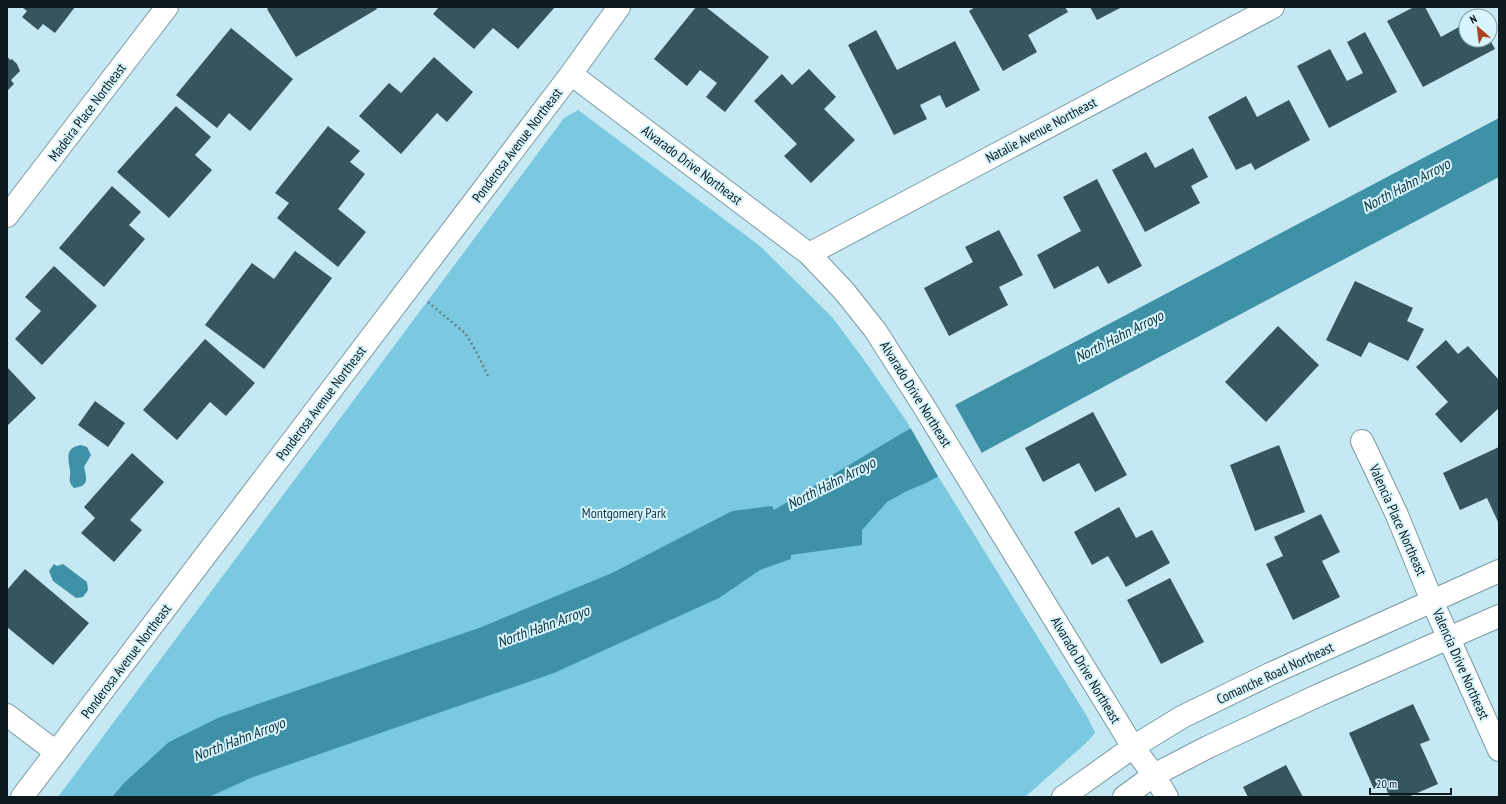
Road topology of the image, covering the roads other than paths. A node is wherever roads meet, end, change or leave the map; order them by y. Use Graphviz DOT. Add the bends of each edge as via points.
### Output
graph roads {
  1 [pos="167,7"];
  2 [pos="619,7"];
  3 [pos="1273,7"];
  4 [pos="571,74"];
  5 [pos="7,216"];
  6 [pos="809,254"];
  7 [pos="1362,441"];
  8 [pos="1499,571"];
  9 [pos="1432,600"];
  10 [pos="1499,616"];
  11 [pos="1449,639"];
  12 [pos="7,715"];
  13 [pos="1133,747"];
  14 [pos="1499,750"];
  15 [pos="56,752"];
  16 [pos="1154,776"];
  17 [pos="22,797"];
  18 [pos="1063,797"];
  19 [pos="1124,797"];
  20 [pos="1167,797"];
  1 -- 5 [label="street, Madeira Place Northeast"];
  2 -- 4 [label="street, Ponderosa Avenue Northeast"];
  3 -- 6 [label="street, Natalie Avenue Northeast"];
  4 -- 6 [label="street, Alvarado Drive Northeast"];
  4 -- 15 [label="street, Ponderosa Avenue Northeast"];
  6 -- 13 [label="street, Alvarado Drive Northeast" via="876,330"];
  7 -- 9 [label="street, Valencia Place Northeast" via="1400,522"];
  8 -- 9 [label="street, Comanche Road Northeast"];
  9 -- 11 [label="street, Valencia Drive Northeast"];
  9 -- 13 [label="street, Comanche Road Northeast" via="1182,717"];
  10 -- 11 [label="street"];
  11 -- 14 [label="street, Valencia Drive Northeast"];
  11 -- 16 [label="street" via="1319,695 1208,747"];
  12 -- 15 [label="street"];
  13 -- 16 [label="street, Alvarado Drive Northeast"];
  13 -- 18 [label="street, Comanche Road Northeast"];
  15 -- 17 [label="street, Ponderosa Avenue Northeast"];
  16 -- 19 [label="street"];
  16 -- 20 [label="street, Alvarado Drive Northeast"];
}
